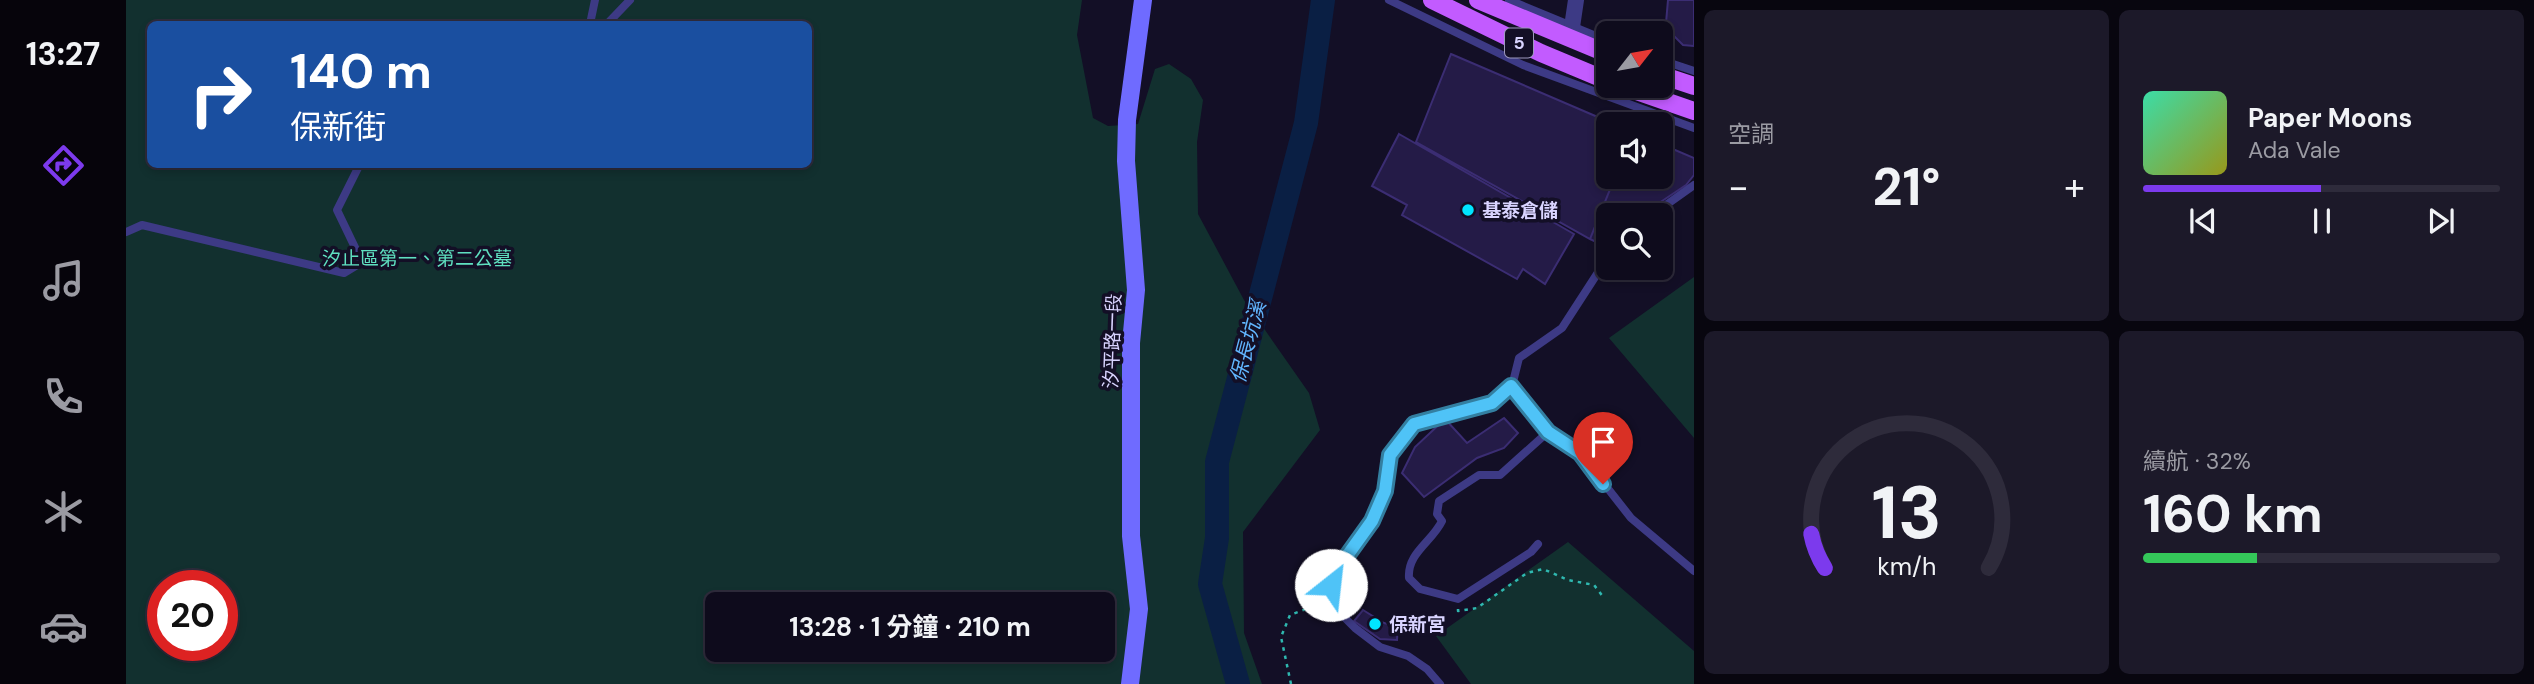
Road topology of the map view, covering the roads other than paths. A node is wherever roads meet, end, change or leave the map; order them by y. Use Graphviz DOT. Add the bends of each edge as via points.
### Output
graph roads {
  1 [pos="595,0"];
  2 [pos="630,0"];
  3 [pos="1143,0"];
  4 [pos="1389,0"];
  5 [pos="1432,0"];
  6 [pos="1478,0"];
  7 [pos="1509,0"];
  8 [pos="1576,0"];
  9 [pos="591,21"];
  10 [pos="610,21"];
  11 [pos="1572,27"];
  12 [pos="1596,36"];
  13 [pos="1596,49"];
  14 [pos="1673,64"];
  15 [pos="1694,71"];
  16 [pos="1596,75"];
  17 [pos="1673,79"];
  18 [pos="1694,86"];
  19 [pos="1657,98"];
  20 [pos="1694,111"];
  21 [pos="1694,128"];
  22 [pos="358,168"];
  23 [pos="1694,184"];
  24 [pos="1668,203"];
  25 [pos="126,232"];
  26 [pos="1596,276"];
  27 [pos="1511,386"];
  28 [pos="1548,432"];
  29 [pos="1538,544"];
  30 [pos="1694,571"];
  31 [pos="1130,684"];
  32 [pos="1440,684"];
  1 -- 9 [label="lane"];
  2 -- 10 [label="lane"];
  3 -- 31 [label="street, 汐平路一段" via="1126,161 1136,290 1131,343 1131,536 1139,609"];
  4 -- 21 [label="lane" via="1473,43"];
  5 -- 16 [label="main road, 5"];
  6 -- 13 [label="main road, 5"];
  7 -- 11 [label="lane"];
  8 -- 11 [label="street"];
  11 -- 12 [label="lane"];
  14 -- 15 [label="lane"];
  17 -- 18 [label="main road"];
  19 -- 20 [label="main road"];
  22 -- 25 [label="lane" via="337,209 362,262 344,273 142,225"];
  23 -- 24 [label="lane"];
  26 -- 27 [label="lane" via="1562,328 1519,358"];
  27 -- 28 [label="lane"];
  27 -- 32 [label="lane" via="1492,403 1414,424 1390,455 1385,491 1372,521 1331,585 1341,614 1354,628 1380,647 1408,656"];
  28 -- 29 [label="lane" via="1500,475 1479,475 1439,501 1441,521 1416,553 1409,578 1420,589 1458,599"];
  28 -- 30 [label="lane" via="1580,453 1632,518"];
}
